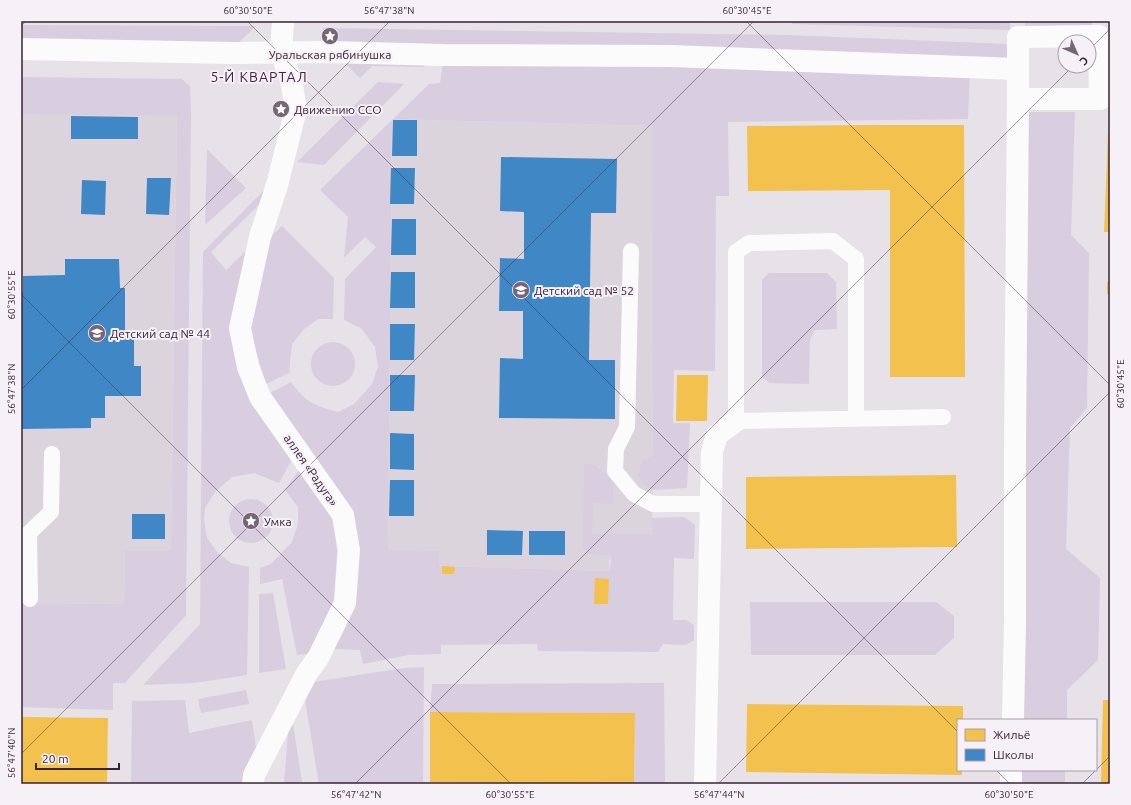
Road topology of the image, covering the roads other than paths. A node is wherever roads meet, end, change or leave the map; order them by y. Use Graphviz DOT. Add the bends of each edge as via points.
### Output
graph roads {
  1 [pos="283,21"];
  2 [pos="1018,29"];
  3 [pos="1104,36"];
  4 [pos="21,49"];
  5 [pos="281,52"];
  6 [pos="1017,69"];
  7 [pos="1018,99"];
  8 [pos="631,251"];
  9 [pos="943,418"];
  10 [pos="856,419"];
  11 [pos="736,421"];
  12 [pos="52,454"];
  13 [pos="710,504"];
  14 [pos="25,533"];
  15 [pos="30,599"];
  16 [pos="1013,719"];
  17 [pos="1011,771"];
  18 [pos="253,784"];
  19 [pos="705,784"];
  20 [pos="1011,784"];
  1 -- 5 [label="street"];
  2 -- 3 [label="street"];
  2 -- 6 [label="street"];
  3 -- 7 [label="street" via="1100,99"];
  4 -- 5 [label="street"];
  5 -- 6 [label="street" via="708,57"];
  5 -- 18 [label="street, аллея «Радуга»" via="291,80 296,109 277,184 260,237 240,328 248,366 260,397 343,515 349,550 346,603 254,775"];
  6 -- 7 [label="street"];
  7 -- 16 [label="street"];
  8 -- 13 [label="lane" via="627,427 616,449 615,471 634,494 653,504"];
  9 -- 10 [label="lane"];
  10 -- 11 [label="lane"];
  10 -- 11 [label="lane" via="856,259 833,241 749,243 736,252"];
  11 -- 13 [label="street" via="717,435 712,452"];
  12 -- 14 [label="lane" via="51,512"];
  13 -- 19 [label="street"];
  14 -- 15 [label="lane"];
  17 -- 20 [label="street"];
}
